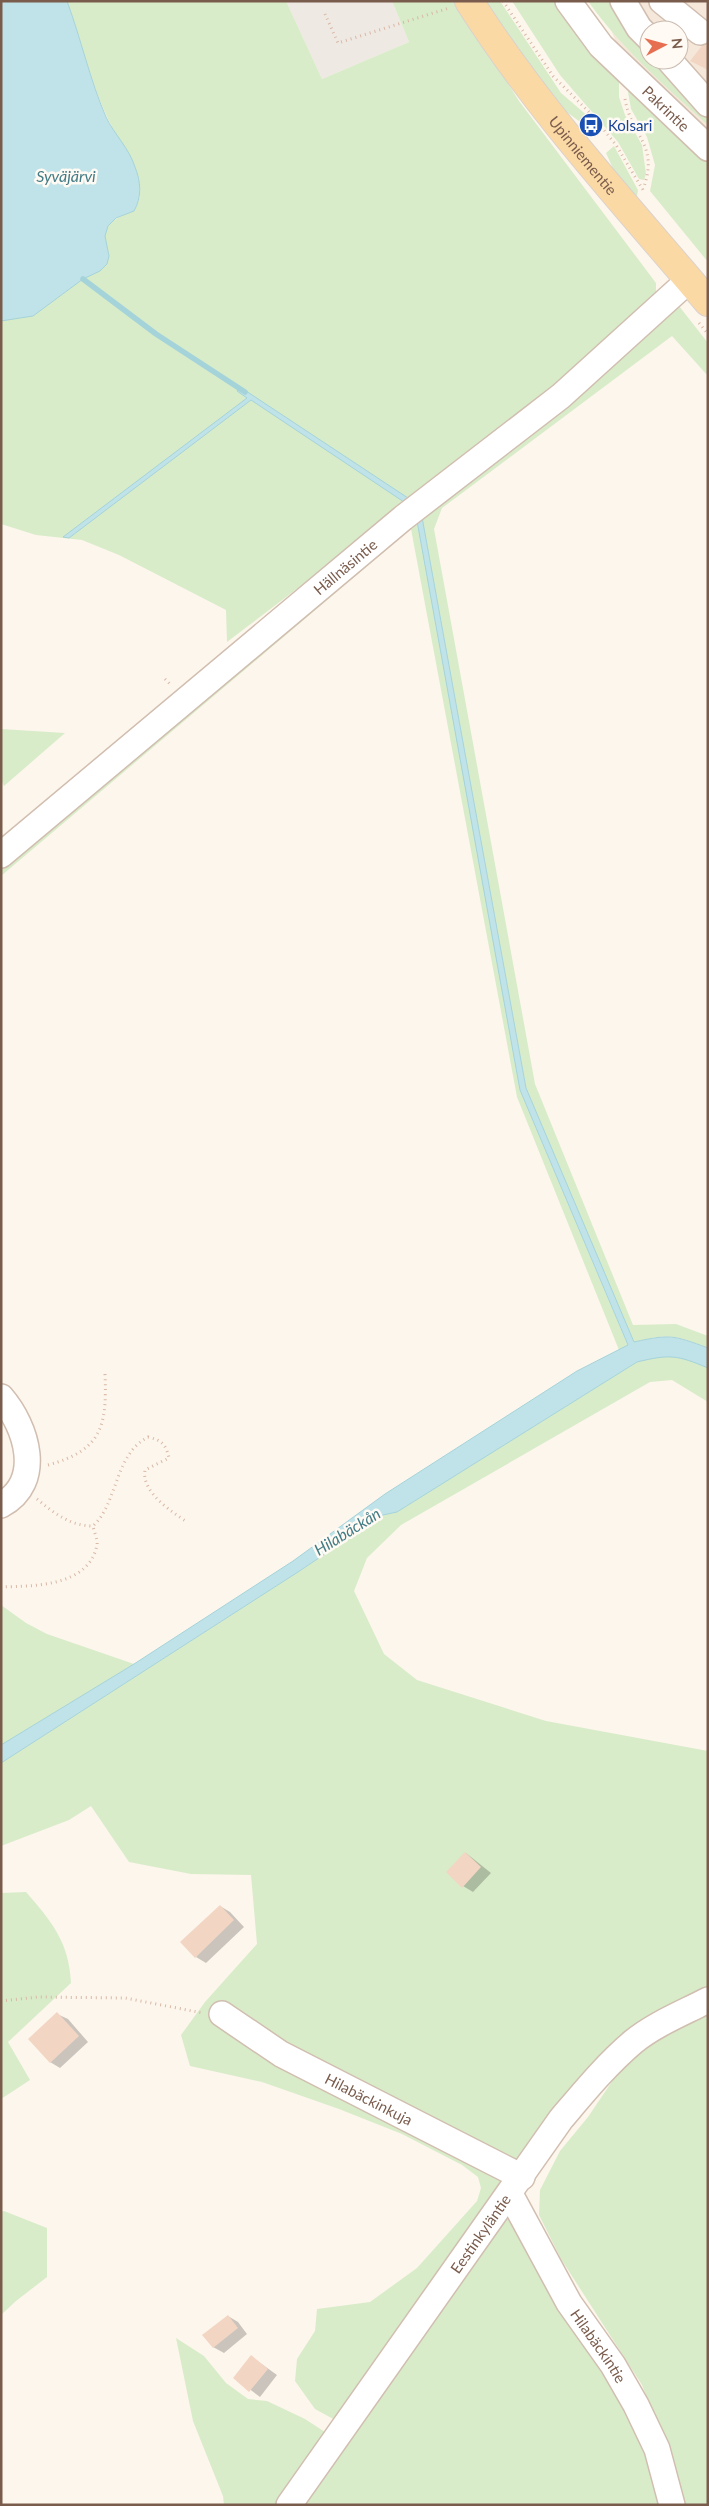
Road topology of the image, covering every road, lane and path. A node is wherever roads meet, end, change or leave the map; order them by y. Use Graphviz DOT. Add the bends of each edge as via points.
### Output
graph roads {
  1 [pos="503,1"];
  2 [pos="568,1"];
  3 [pos="623,1"];
  4 [pos="662,1"];
  5 [pos="469,2"];
  6 [pos="324,14"];
  7 [pos="639,28"];
  8 [pos="700,32"];
  9 [pos="678,70"];
  10 [pos="632,75"];
  11 [pos="708,104"];
  12 [pos="708,148"];
  13 [pos="643,190"];
  14 [pos="649,197"];
  15 [pos="689,280"];
  16 [pos="708,302"];
  17 [pos="1,855"];
  18 [pos="104,1373"];
  19 [pos="1,1397"];
  20 [pos="27,1472"];
  21 [pos="1,1505"];
  22 [pos="187,1522"];
  23 [pos="93,1526"];
  24 [pos="1,1587"];
  25 [pos="708,2000"];
  26 [pos="1,2001"];
  27 [pos="222,2014"];
  28 [pos="516,2185"];
  29 [pos="289,2505"];
  30 [pos="672,2505"];
  1 -- 13 [label="path, Upinniementie" via="554,76 616,145"];
  2 -- 10 [label="street, Pakrintie" via="601,46"];
  3 -- 7 [label="street"];
  4 -- 8 [label="street"];
  5 -- 6 [label="path" via="338,43"];
  5 -- 15 [label="main road, Upinniementie" via="578,152"];
  9 -- 11 [label="street"];
  10 -- 12 [label="street, Pakrintie"];
  10 -- 13 [label="path" via="624,93 626,106 643,138 649,158 648,177"];
  13 -- 14 [label="path, Upinniementie"];
  15 -- 16 [label="main road, Upinniementie"];
  15 -- 17 [label="street, Hällnäsintie" via="561,396 428,498"];
  18 -- 20 [label="path" via="106,1400 102,1428 86,1448 69,1460"];
  19 -- 20 [label="street" via="23,1437"];
  20 -- 21 [label="street" via="19,1492"];
  20 -- 23 [label="path" via="37,1498 58,1516 81,1526"];
  22 -- 23 [label="path" via="164,1506 147,1483 145,1470 169,1458 167,1447 158,1439 148,1437 139,1442 128,1456 100,1519"];
  23 -- 24 [label="path" via="97,1545 87,1565 68,1580"];
  25 -- 28 [label="street, Eestinkyläntie" via="664,2022 634,2042 601,2073 561,2119"];
  26 -- 27 [label="path" via="38,1997 125,1998 176,2009"];
  27 -- 28 [label="street, Hilabäckinkuja" via="281,2054"];
  28 -- 29 [label="street, Eestinkyläntie"];
  28 -- 30 [label="street, Hilabäckintie" via="569,2303 613,2365 636,2405 657,2449"];
}
